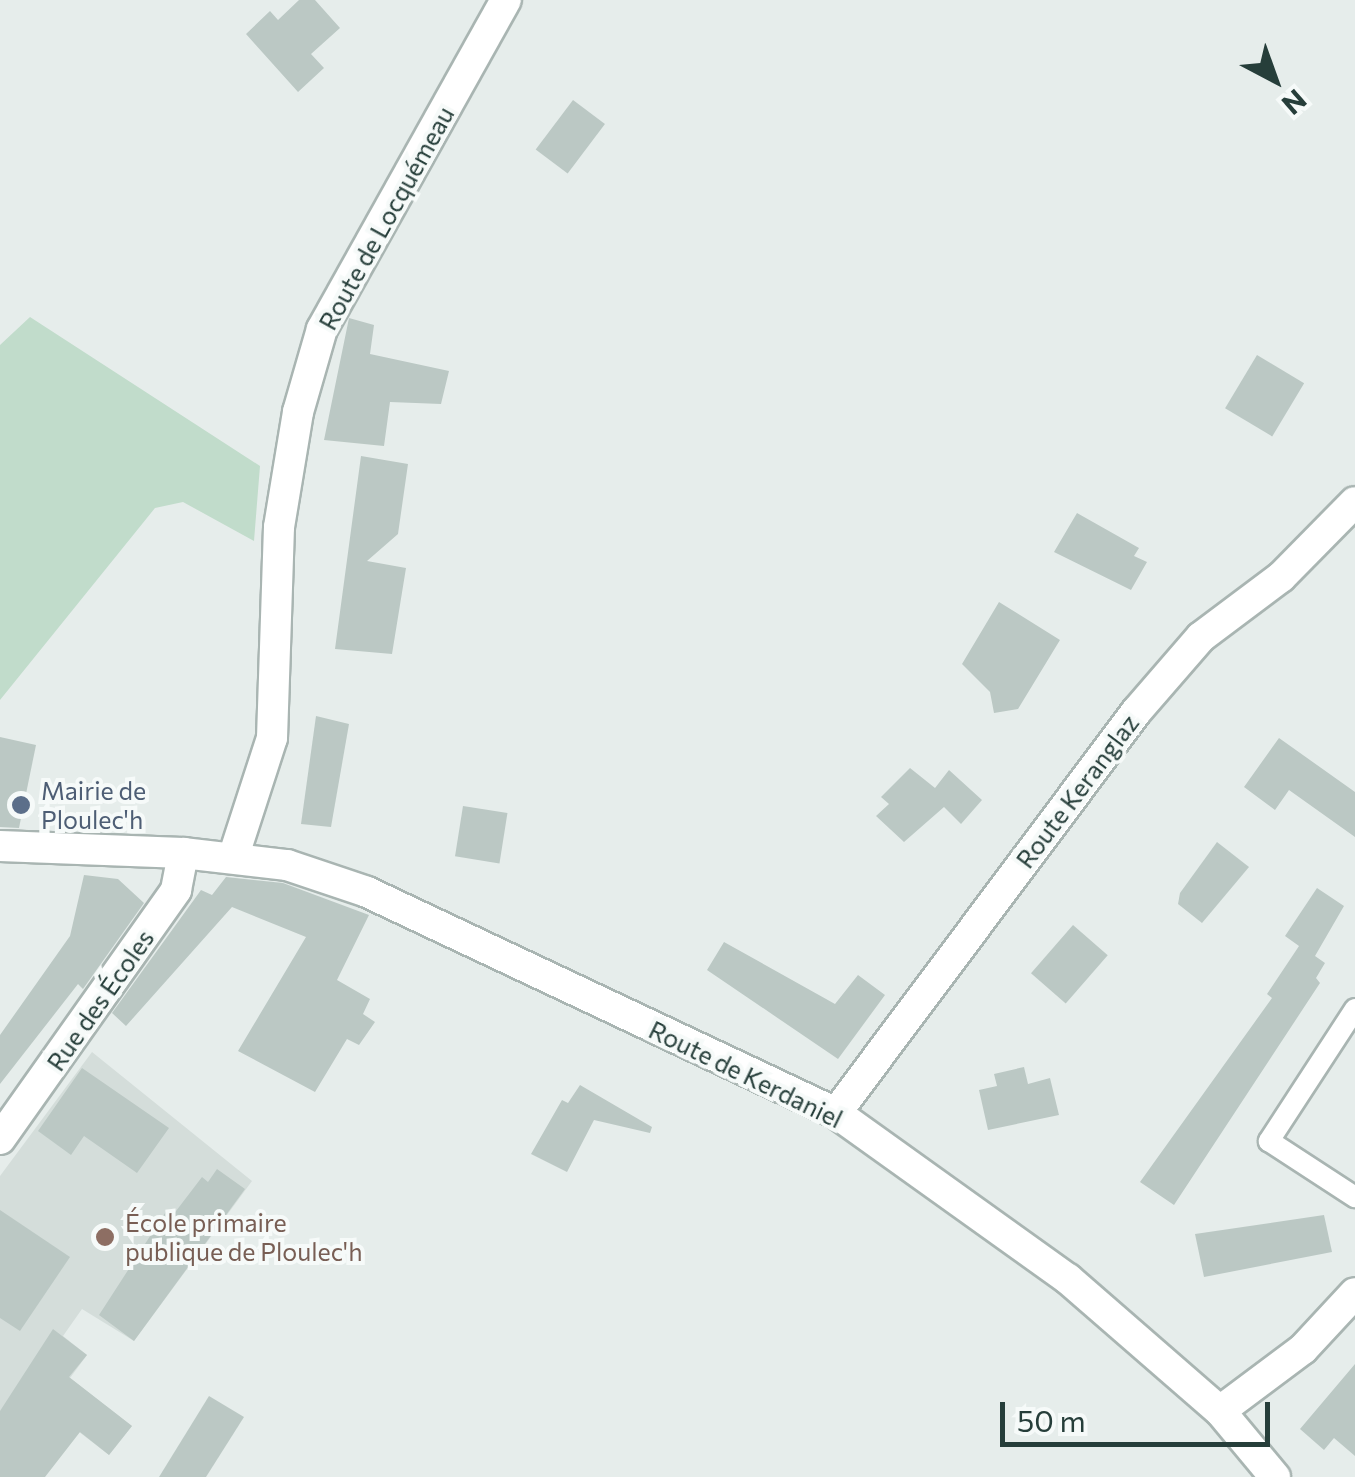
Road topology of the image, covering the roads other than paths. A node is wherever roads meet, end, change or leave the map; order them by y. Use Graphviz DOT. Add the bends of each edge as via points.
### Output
graph roads {
  1 [pos="506,0"];
  2 [pos="1355,502"];
  3 [pos="0,846"];
  4 [pos="183,853"];
  5 [pos="233,858"];
  6 [pos="1355,1009"];
  7 [pos="836,1113"];
  8 [pos="0,1139"];
  9 [pos="1355,1197"];
  10 [pos="1355,1293"];
  11 [pos="1220,1411"];
  12 [pos="1275,1477"];
  1 -- 5 [label="street, Route de Locquémeau" via="322,329 298,412 279,527 272,738"];
  2 -- 7 [label="street, Route Keranglaz" via="1281,577 1201,638 1136,712"];
  3 -- 4 [label="street, Route de Kerdaniel"];
  4 -- 5 [label="street, Route de Kerdaniel"];
  4 -- 8 [label="street, Rue des Écoles" via="176,890"];
  5 -- 7 [label="street, Route de Kerdaniel" via="287,865 368,892"];
  6 -- 9 [label="lane" via="1269,1140"];
  7 -- 11 [label="street, Route de Kerdaniel" via="1068,1279"];
  10 -- 11 [label="street" via="1303,1349"];
  11 -- 12 [label="street, Route de Kerdaniel"];
}
